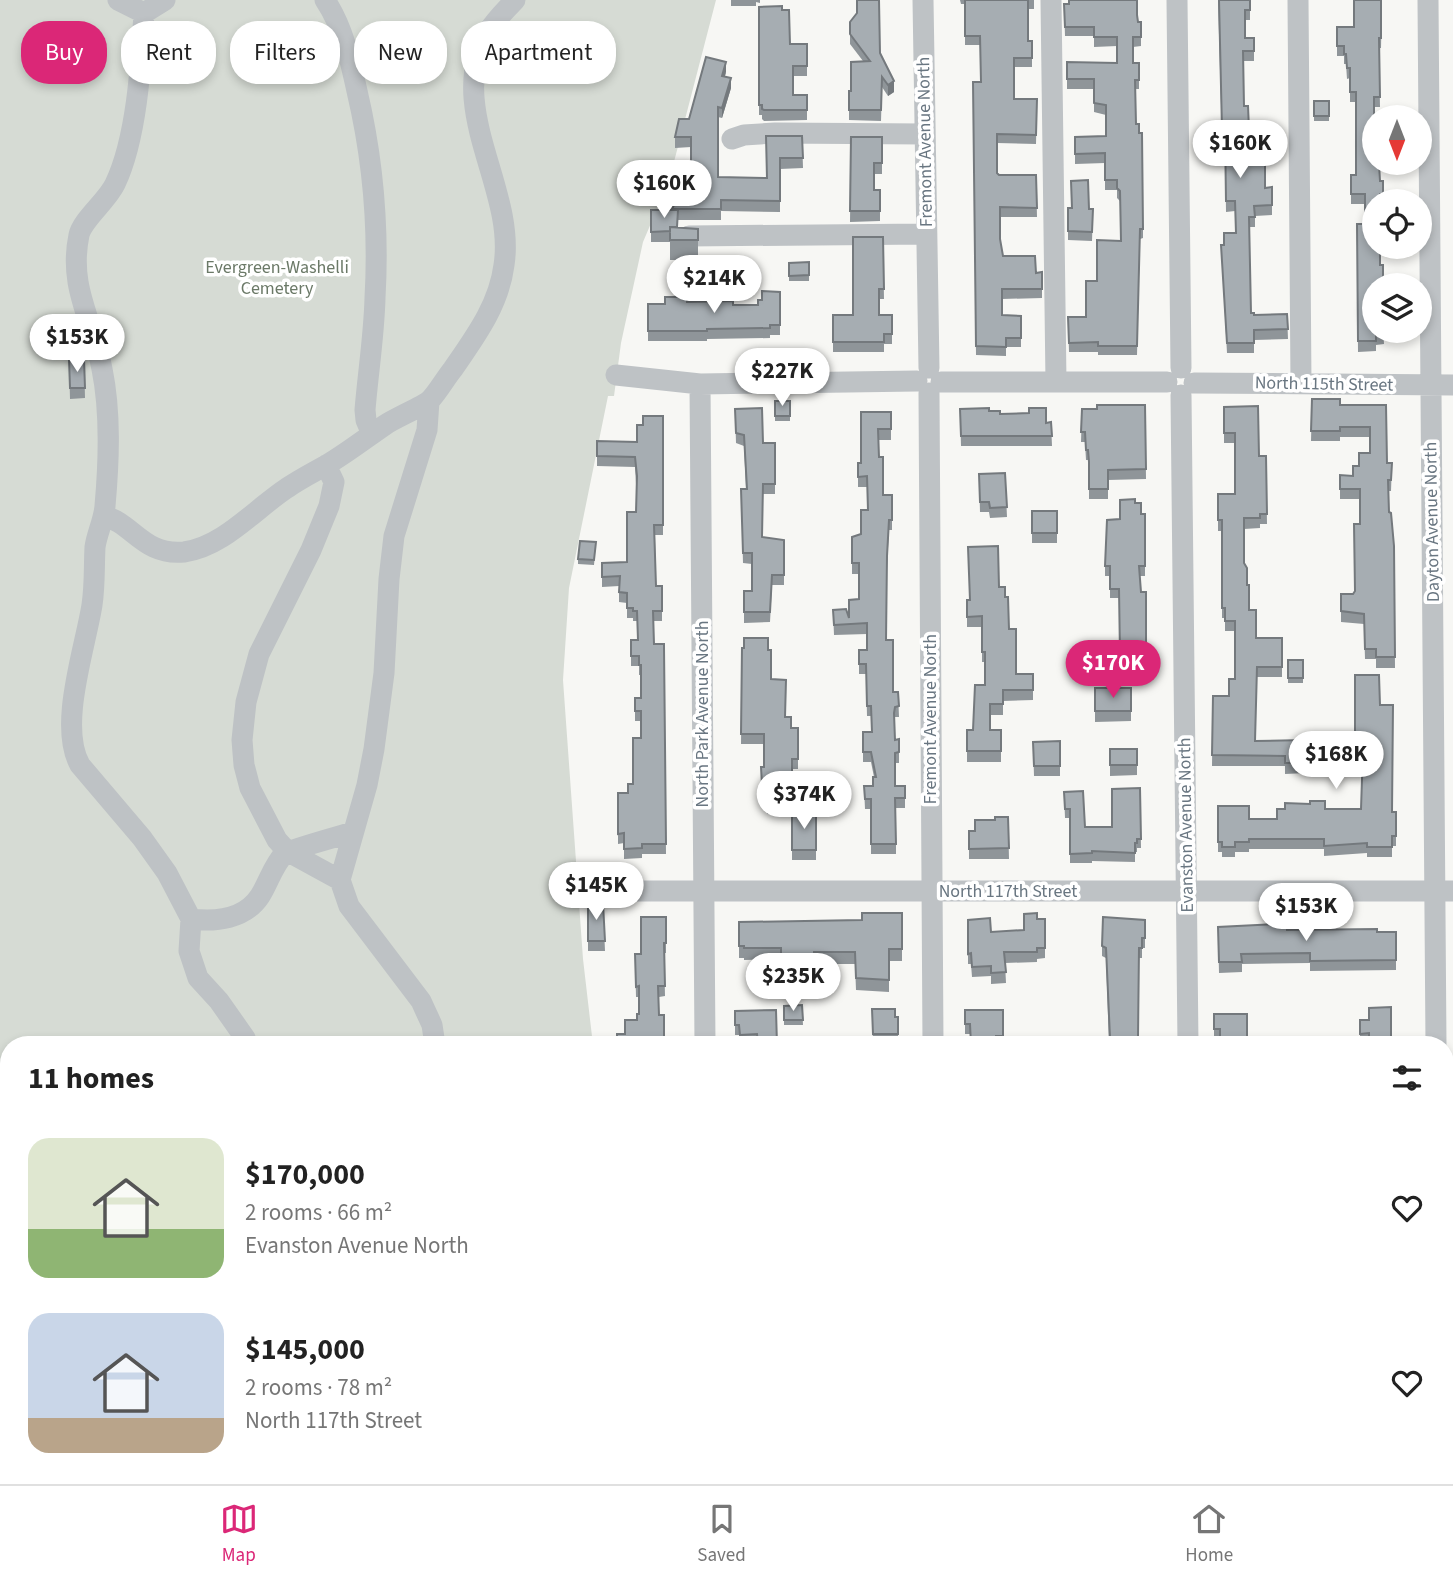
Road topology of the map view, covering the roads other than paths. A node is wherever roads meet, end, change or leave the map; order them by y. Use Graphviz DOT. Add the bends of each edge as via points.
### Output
graph roads {
  1 [pos="118,0"];
  2 [pos="165,0"];
  3 [pos="326,0"];
  4 [pos="515,0"];
  5 [pos="923,0"];
  6 [pos="1051,0"];
  7 [pos="1177,0"];
  8 [pos="1298,0"];
  9 [pos="1428,0"];
  10 [pos="144,13"];
  11 [pos="925,134"];
  12 [pos="732,139"];
  13 [pos="926,234"];
  14 [pos="689,236"];
  15 [pos="616,374"];
  16 [pos="929,381"];
  17 [pos="1056,382"];
  18 [pos="1181,382"];
  19 [pos="1301,383"];
  20 [pos="700,384"];
  21 [pos="1430,385"];
  22 [pos="1453,385"];
  23 [pos="429,401"];
  24 [pos="372,434"];
  25 [pos="326,465"];
  26 [pos="104,516"];
  27 [pos="1443,593"];
  28 [pos="353,832"];
  29 [pos="287,851"];
  30 [pos="340,880"];
  31 [pos="1187,890"];
  32 [pos="564,891"];
  33 [pos="702,891"];
  34 [pos="931,891"];
  35 [pos="1445,891"];
  36 [pos="191,919"];
  37 [pos="244,1036"];
  38 [pos="434,1036"];
  39 [pos="705,1036"];
  40 [pos="933,1036"];
  41 [pos="1188,1036"];
  42 [pos="1442,1036"];
  1 -- 10 [label="street"];
  2 -- 10 [label="street"];
  3 -- 24 [label="street" via="350,59 374,185 376,286 365,410"];
  4 -- 23 [label="street" via="484,40 474,80 482,144 503,217 503,274 481,327"];
  5 -- 11 [label="street, Fremont Avenue North"];
  6 -- 17 [label="street"];
  7 -- 18 [label="street, Evanston Avenue North"];
  8 -- 19 [label="street"];
  9 -- 21 [label="street, Dayton Avenue North"];
  10 -- 26 [label="street" via="138,85 125,154 111,190 80,230 76,270 106,396"];
  11 -- 12 [label="street" via="775,133"];
  11 -- 13 [label="street, Fremont Avenue North"];
  13 -- 14 [label="street"];
  13 -- 16 [label="street, Fremont Avenue North"];
  15 -- 20 [label="street, North 115th Street"];
  16 -- 17 [label="street, North 115th Street"];
  16 -- 20 [label="street, North 115th Street"];
  16 -- 34 [label="street, Fremont Avenue North"];
  17 -- 18 [label="street, North 115th Street"];
  18 -- 19 [label="street, North 115th Street"];
  18 -- 31 [label="street, Evanston Avenue North"];
  19 -- 21 [label="street, North 115th Street"];
  20 -- 33 [label="street, North Park Avenue North"];
  21 -- 22 [label="street, North 115th Street"];
  21 -- 27 [label="street, Dayton Avenue North"];
  23 -- 24 [label="street"];
  23 -- 28 [label="street" via="427,430 394,536 380,710 367,785"];
  24 -- 25 [label="street"];
  25 -- 26 [label="street" via="288,487 222,537 192,550 155,547"];
  25 -- 29 [label="street" via="334,482 329,506 259,654 244,716 243,752 250,788"];
  26 -- 36 [label="street" via="96,539 92,606 72,706 72,746 89,778 158,858"];
  27 -- 35 [label="street, Dayton Avenue North"];
  28 -- 29 [label="street"];
  28 -- 30 [label="street"];
  29 -- 30 [label="street"];
  29 -- 36 [label="street" via="251,906 225,919"];
  30 -- 38 [label="street" via="349,906 421,1002"];
  31 -- 34 [label="street, North 117th Street"];
  31 -- 35 [label="street, North 117th Street"];
  31 -- 41 [label="street, Evanston Avenue North"];
  32 -- 33 [label="street, North 117th Street"];
  33 -- 34 [label="street, North 117th Street"];
  33 -- 39 [label="street, North Park Avenue North"];
  34 -- 40 [label="street, Fremont Avenue North"];
  35 -- 42 [label="street, Dayton Avenue North"];
  36 -- 37 [label="street" via="189,951 198,978"];
}
